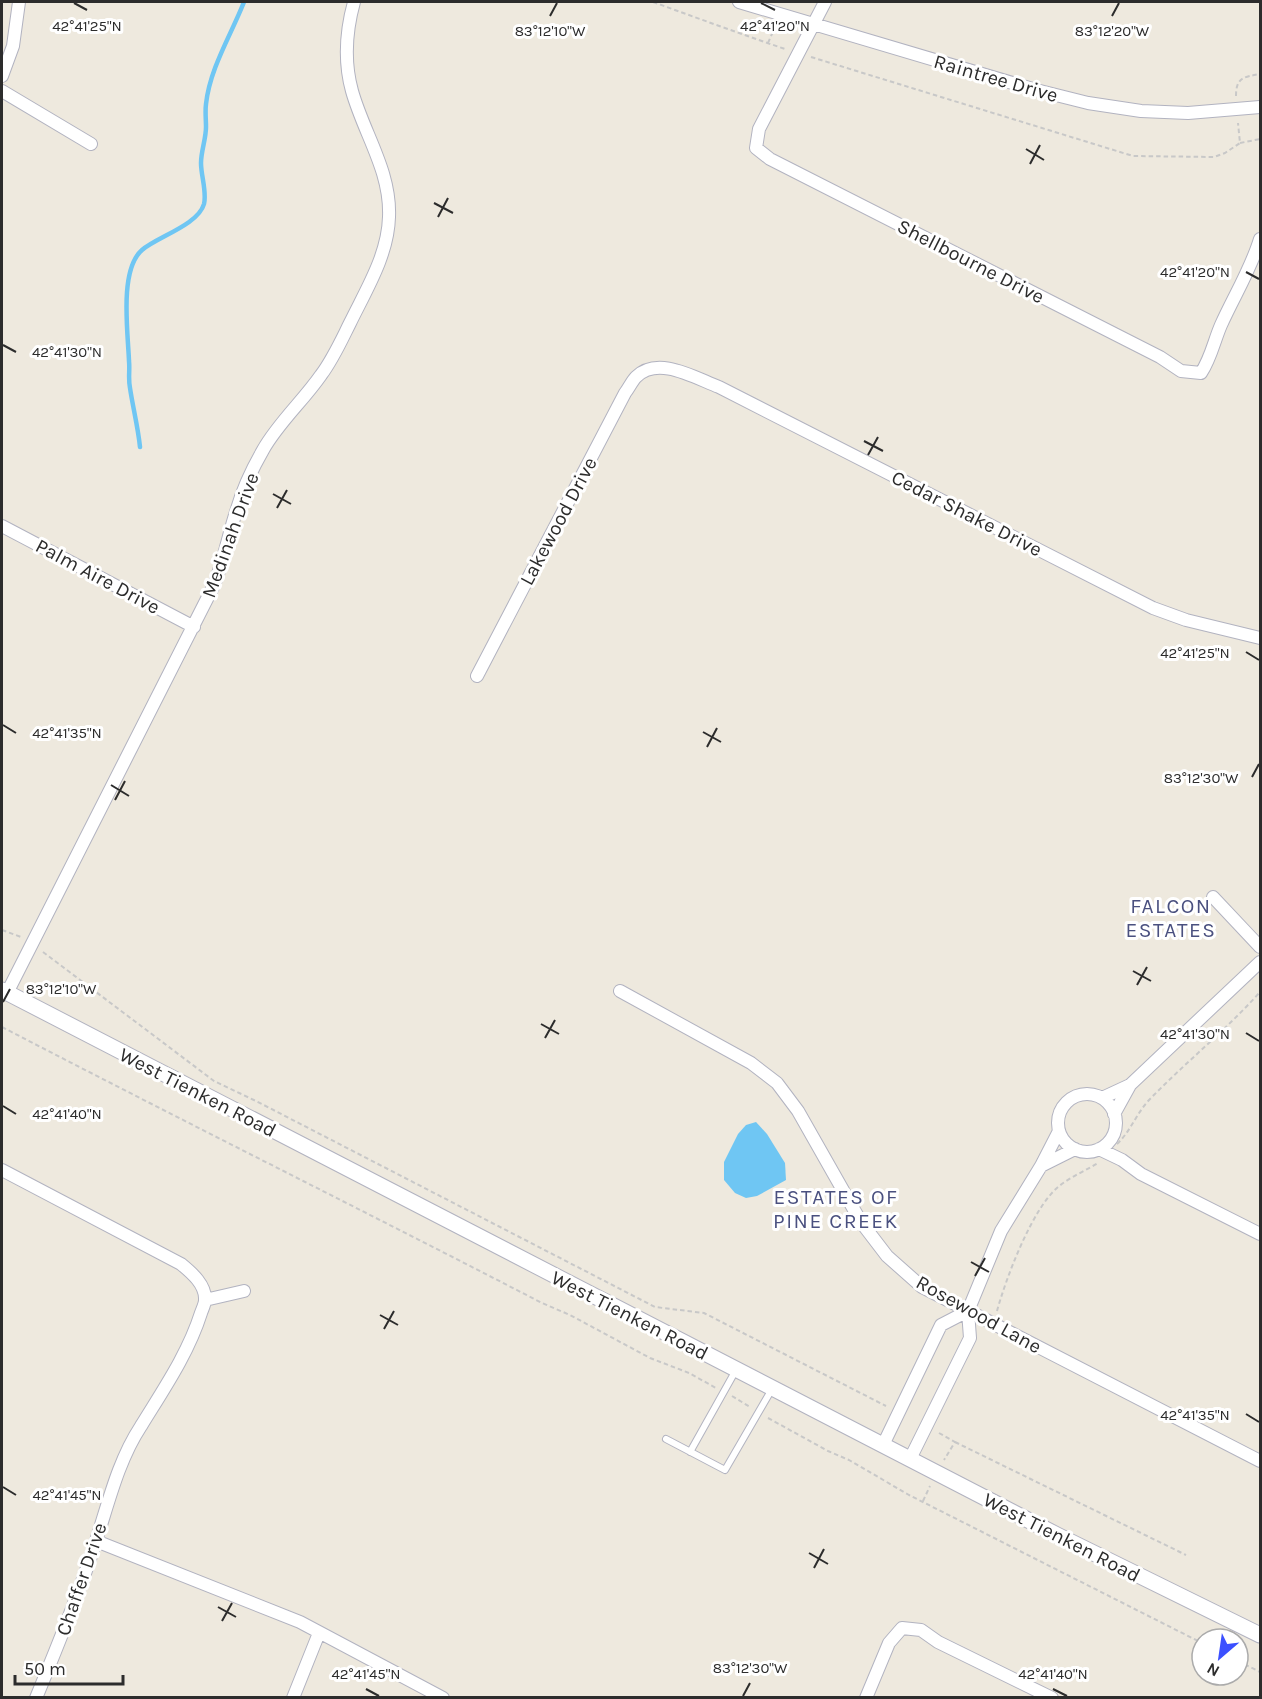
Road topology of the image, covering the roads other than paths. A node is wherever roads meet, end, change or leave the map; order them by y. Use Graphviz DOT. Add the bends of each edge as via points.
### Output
graph roads {
  1 [pos="19,2"];
  2 [pos="354,2"];
  3 [pos="739,2"];
  4 [pos="825,2"];
  5 [pos="813,24"];
  6 [pos="2,76"];
  7 [pos="2,91"];
  8 [pos="1260,107"];
  9 [pos="91,144"];
  10 [pos="1260,239"];
  11 [pos="645,372"];
  12 [pos="2,526"];
  13 [pos="194,627"];
  14 [pos="1260,638"];
  15 [pos="477,676"];
  16 [pos="1213,897"];
  17 [pos="1260,947"];
  18 [pos="1260,962"];
  19 [pos="620,991"];
  20 [pos="4,992"];
  21 [pos="1130,1085"];
  22 [pos="1102,1098"];
  23 [pos="1114,1114"];
  24 [pos="1059,1131"];
  25 [pos="1118,1137"];
  26 [pos="1075,1149"];
  27 [pos="1099,1155"];
  28 [pos="1122,1160"];
  29 [pos="1041,1166"];
  30 [pos="2,1170"];
  31 [pos="1260,1234"];
  32 [pos="244,1291"];
  33 [pos="205,1299"];
  34 [pos="968,1311"];
  35 [pos="736,1370"];
  36 [pos="773,1389"];
  37 [pos="666,1439"];
  38 [pos="883,1445"];
  39 [pos="690,1452"];
  40 [pos="910,1459"];
  41 [pos="1260,1461"];
  42 [pos="96,1541"];
  43 [pos="320,1633"];
  44 [pos="1260,1635"];
  45 [pos="36,1698"];
  46 [pos="293,1698"];
  47 [pos="443,1698"];
  48 [pos="866,1698"];
  49 [pos="1052,1698"];
  1 -- 6 [label="street" via="13,46"];
  2 -- 13 [label="street, Medinah Drive" via="347,62 352,92 387,188 389,218 385,244 377,268 327,366 264,448 248,480 221,567"];
  3 -- 5 [label="street, Raintree Drive"];
  4 -- 5 [label="street, Shellbourne Drive"];
  5 -- 8 [label="street, Raintree Drive" via="1088,103 1188,113"];
  5 -- 10 [label="street, Shellbourne Drive" via="759,129 756,148 770,159 1182,371 1201,373 1209,360"];
  7 -- 9 [label="street"];
  11 -- 14 [label="street, Cedar Shake Drive" via="653,367 670,369 719,387 1153,608"];
  11 -- 15 [label="street, Lakewood Drive" via="636,376 625,393"];
  12 -- 13 [label="street, Palm Aire Drive"];
  13 -- 20 [label="street, Medinah Drive"];
  16 -- 17 [label="street"];
  18 -- 21 [label="street"];
  19 -- 34 [label="street, Rosewood Lane" via="751,1063 777,1083 861,1222 887,1256 922,1287"];
  20 -- 35 [label="street, West Tienken Road"];
  21 -- 22 [label="street"];
  21 -- 23 [label="street"];
  22 -- 23 [label="street"];
  22 -- 24 [label="street" via="1083,1094 1065,1103 1060,1112"];
  23 -- 25 [label="street"];
  24 -- 26 [label="street"];
  24 -- 29 [label="street"];
  25 -- 27 [label="street"];
  25 -- 28 [label="street"];
  26 -- 27 [label="street"];
  26 -- 29 [label="street"];
  27 -- 28 [label="street"];
  28 -- 31 [label="street" via="1141,1174"];
  29 -- 34 [label="street" via="1001,1231"];
  30 -- 33 [label="street" via="181,1264 197,1278"];
  32 -- 33 [label="street"];
  33 -- 42 [label="street, Chaffer Drive" via="181,1360 123,1460"];
  34 -- 38 [label="street" via="941,1325"];
  34 -- 40 [label="street" via="970,1338"];
  34 -- 41 [label="street, Rosewood Lane"];
  35 -- 36 [label="street, West Tienken Road"];
  35 -- 39 [label="lane"];
  36 -- 38 [label="street, West Tienken Road"];
  36 -- 39 [label="lane" via="725,1470"];
  37 -- 39 [label="lane"];
  38 -- 40 [label="street, West Tienken Road"];
  40 -- 44 [label="street, West Tienken Road"];
  42 -- 43 [label="street"];
  42 -- 45 [label="street, Chaffer Drive" via="75,1605"];
  43 -- 46 [label="street"];
  43 -- 47 [label="street"];
  48 -- 49 [label="street" via="889,1643 902,1628 921,1630"];
}
